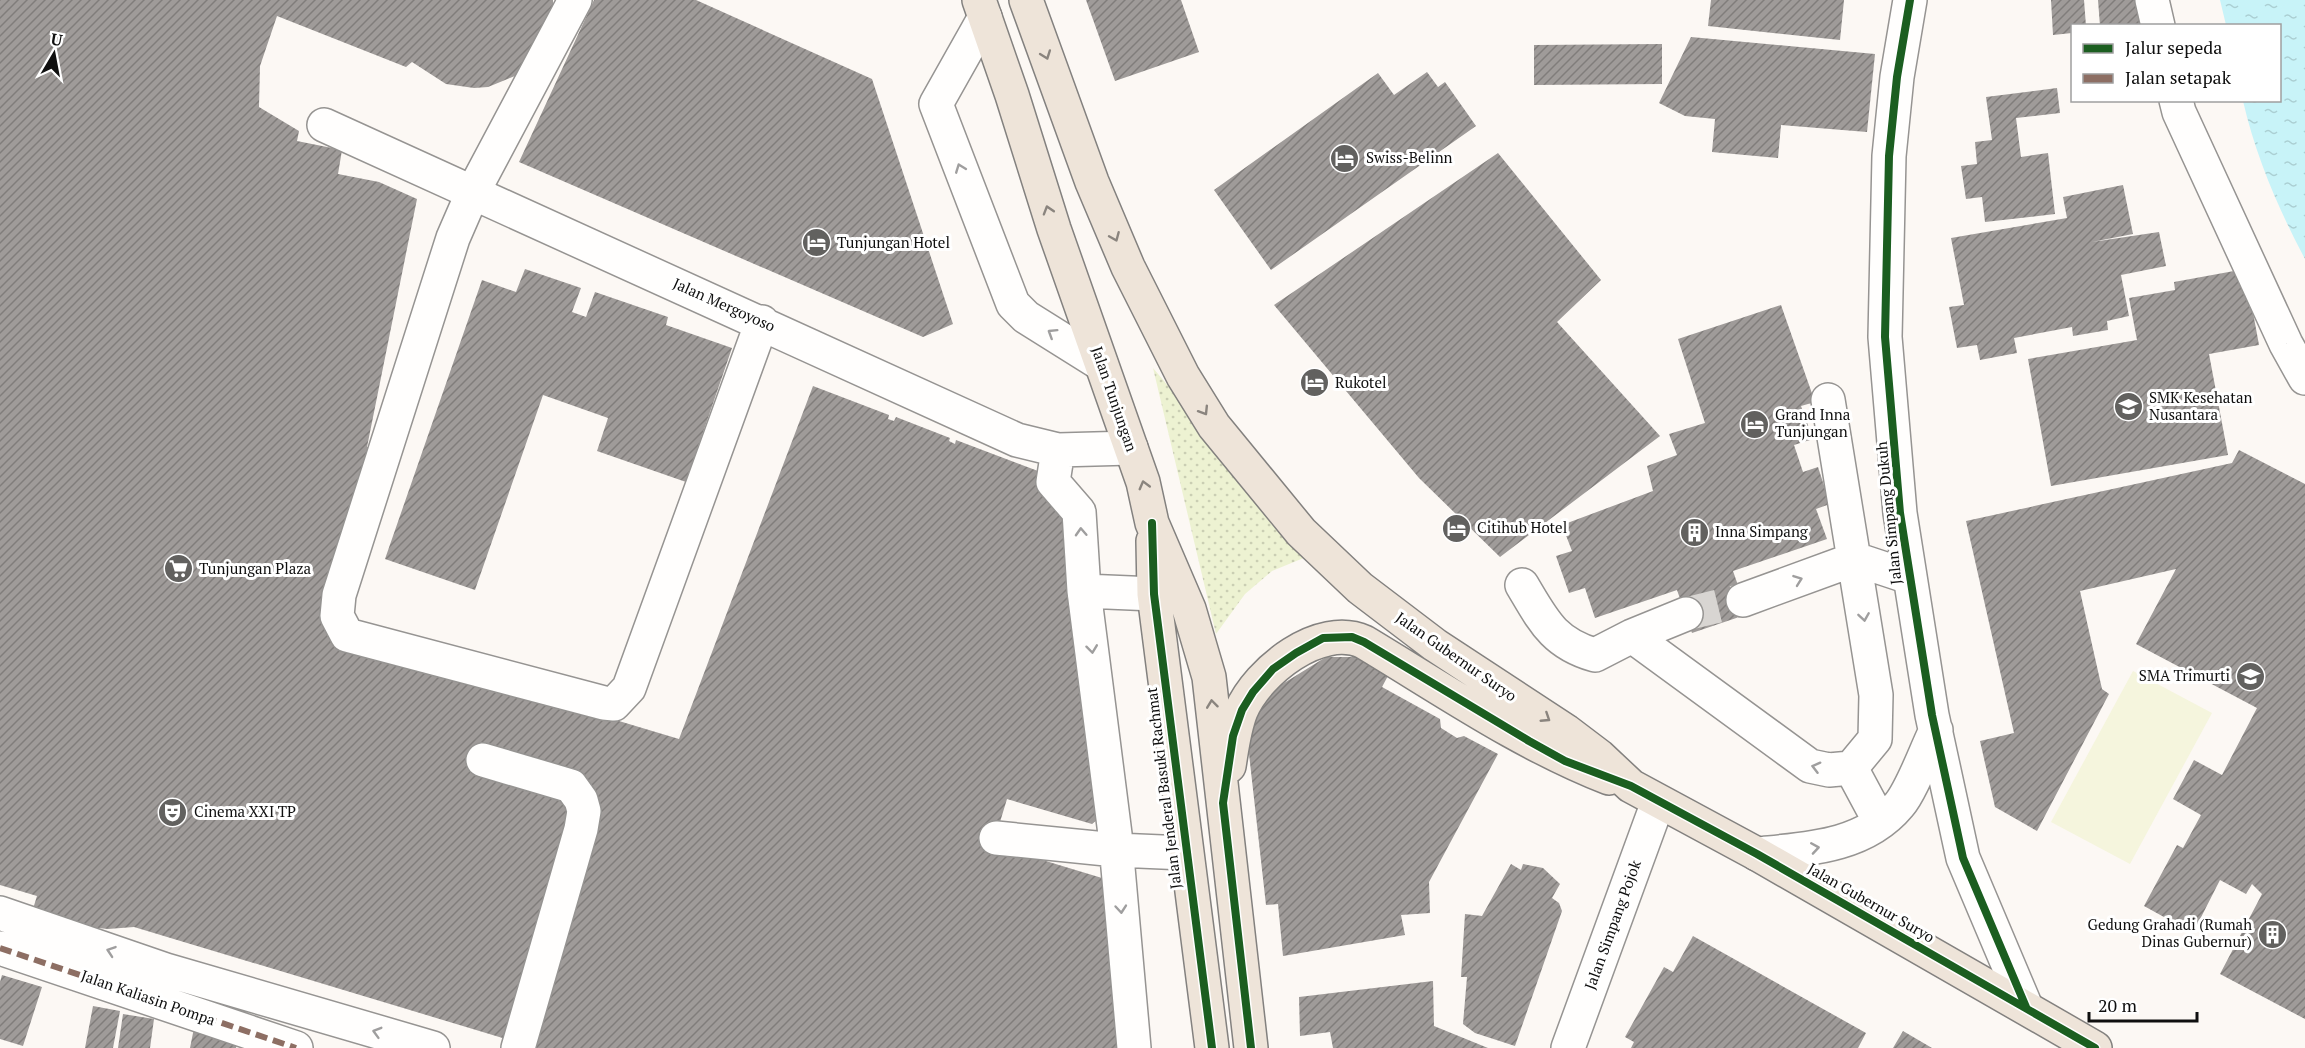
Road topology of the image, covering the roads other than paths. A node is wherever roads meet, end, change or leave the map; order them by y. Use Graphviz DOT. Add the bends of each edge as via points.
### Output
graph roads {
  1 [pos="575,0"];
  2 [pos="1026,0"];
  3 [pos="1910,0"];
  4 [pos="2152,0"];
  5 [pos="982,8"];
  6 [pos="2158,24"];
  7 [pos="2176,102"];
  8 [pos="324,125"];
  9 [pos="473,192"];
  10 [pos="762,322"];
  11 [pos="1101,364"];
  12 [pos="2305,378"];
  13 [pos="1828,400"];
  14 [pos="1131,448"];
  15 [pos="1058,450"];
  16 [pos="1152,523"];
  17 [pos="1855,559"];
  18 [pos="1909,577"];
  19 [pos="1522,585"];
  20 [pos="1084,591"];
  21 [pos="1154,594"];
  22 [pos="1743,600"];
  23 [pos="1686,614"];
  24 [pos="1632,636"];
  25 [pos="1936,730"];
  26 [pos="483,760"];
  27 [pos="1851,768"];
  28 [pos="1645,794"];
  29 [pos="1223,803"];
  30 [pos="1880,822"];
  31 [pos="998,830"];
  32 [pos="1115,842"];
  33 [pos="1184,845"];
  34 [pos="1757,854"];
  35 [pos="0,913"];
  36 [pos="0,948"];
  37 [pos="2026,1006"];
  38 [pos="296,1048"];
  39 [pos="433,1048"];
  40 [pos="518,1048"];
  41 [pos="1134,1048"];
  42 [pos="1212,1048"];
  43 [pos="1251,1048"];
  44 [pos="1568,1048"];
  45 [pos="2095,1048"];
  1 -- 9 [label="street"];
  2 -- 28 [label="main road, Jalan Gubernur Suryo, one-way" via="1092,182 1128,267 1183,376 1214,426 1301,532 1345,574 1435,645 1566,731"];
  3 -- 18 [label="street, Jalan Simpang Dukuh" via="1889,156 1885,337"];
  4 -- 6 [label="street"];
  11 -- 5 [label="main road, Jalan Tunjungan, one-way"];
  11 -- 5 [label="street, one-way" via="1026,317 1013,304 936,104"];
  7 -- 12 [label="street"];
  8 -- 9 [label="street, Jalan Mergoyoso"];
  9 -- 10 [label="street, Jalan Mergoyoso"];
  9 -- 10 [label="street" via="453,238 339,595 337,616 347,635 604,703 614,704 622,698 629,688"];
  10 -- 15 [label="street, Jalan Mergoyoso" via="1017,440"];
  11 -- 14 [label="main road, Jalan Tunjungan"];
  13 -- 17 [label="street"];
  14 -- 15 [label="street, Jalan Mergoyoso"];
  16 -- 14 [label="main road, Jalan Tunjungan, one-way"];
  20 -- 15 [label="street, one-way" via="1080,512 1053,482"];
  16 -- 21 [label="main road, Jalan Jenderal Basuki Rachmat"];
  29 -- 16 [label="main road, Jalan Tunjungan, one-way" via="1209,677 1201,645"];
  17 -- 18 [label="street"];
  22 -- 17 [label="street, one-way"];
  17 -- 27 [label="street, one-way" via="1876,695 1875,739"];
  18 -- 25 [label="street, Jalan Simpang Dukuh"];
  19 -- 24 [label="street" via="1550,632 1576,649 1595,655"];
  20 -- 21 [label="street"];
  20 -- 32 [label="street, one-way"];
  21 -- 33 [label="main road, Jalan Jenderal Basuki Rachmat"];
  23 -- 24 [label="street"];
  27 -- 24 [label="street, one-way" via="1829,770 1810,766"];
  25 -- 30 [label="street" via="1900,805"];
  25 -- 37 [label="street, Jalan Simpang Dukuh" via="1963,858"];
  26 -- 40 [label="street" via="571,786 578,792 584,811"];
  27 -- 30 [label="street"];
  28 -- 29 [label="main road" via="1564,761 1364,642 1339,637 1323,638 1296,653 1273,669 1253,692 1233,736"];
  28 -- 34 [label="main road, Jalan Gubernur Suryo"];
  28 -- 44 [label="street, Jalan Simpang Pojok"];
  29 -- 43 [label="main road"];
  34 -- 30 [label="street, one-way" via="1821,848 1854,837"];
  31 -- 32 [label="street"];
  32 -- 33 [label="street"];
  32 -- 41 [label="street, one-way"];
  33 -- 42 [label="main road, Jalan Jenderal Basuki Rachmat"];
  34 -- 37 [label="main road, Jalan Gubernur Suryo"];
  39 -- 35 [label="street, one-way" via="166,970"];
  36 -- 38 [label="street, Jalan Kaliasin Pompa"];
  37 -- 45 [label="main road, Jalan Gubernur Suryo"];
}
